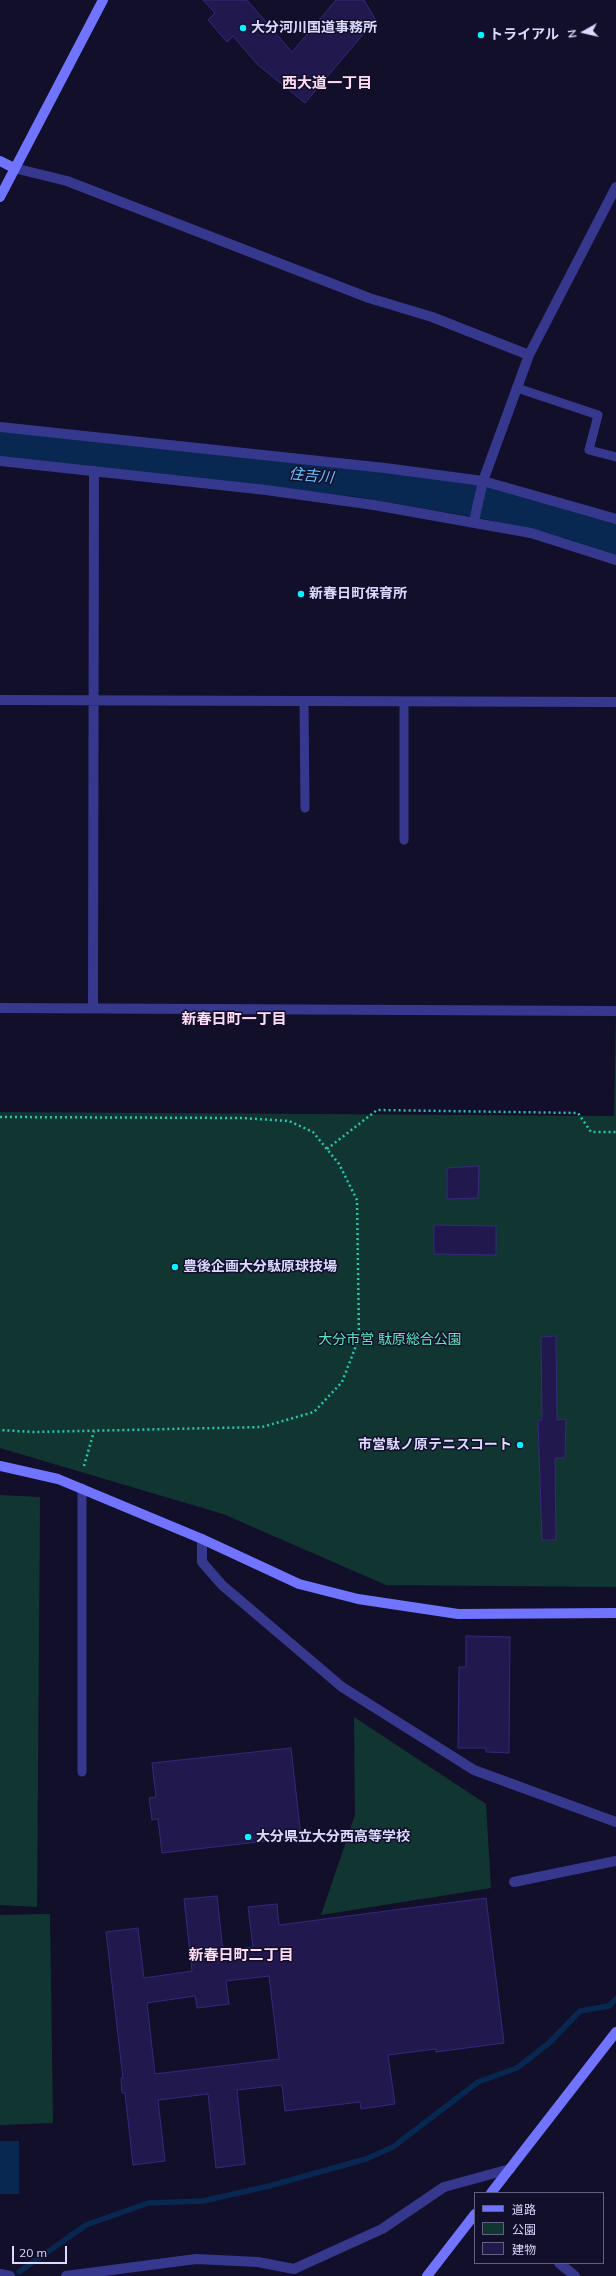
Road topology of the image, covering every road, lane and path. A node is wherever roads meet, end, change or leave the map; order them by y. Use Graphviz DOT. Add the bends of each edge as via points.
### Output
graph roads {
  1 [pos="103,0"];
  2 [pos="0,161"];
  3 [pos="14,168"];
  4 [pos="616,187"];
  5 [pos="0,197"];
  6 [pos="529,355"];
  7 [pos="517,388"];
  8 [pos="0,427"];
  9 [pos="616,457"];
  10 [pos="0,461"];
  11 [pos="94,471"];
  12 [pos="482,481"];
  13 [pos="474,519"];
  14 [pos="616,519"];
  15 [pos="616,560"];
  16 [pos="0,700"];
  17 [pos="93,701"];
  18 [pos="304,701"];
  19 [pos="404,702"];
  20 [pos="616,702"];
  21 [pos="305,808"];
  22 [pos="404,840"];
  23 [pos="0,1008"];
  24 [pos="93,1008"];
  25 [pos="616,1011"];
  26 [pos="0,1117"];
  27 [pos="616,1132"];
  28 [pos="326,1149"];
  29 [pos="0,1430"];
  30 [pos="94,1431"];
  31 [pos="0,1466"];
  32 [pos="84,1466"];
  33 [pos="82,1488"];
  34 [pos="202,1539"];
  35 [pos="616,1613"];
  36 [pos="82,1772"];
  37 [pos="616,1822"];
  38 [pos="616,1861"];
  39 [pos="514,1882"];
  40 [pos="616,2032"];
  41 [pos="510,2169"];
  42 [pos="492,2192"];
  43 [pos="474,2215"];
  44 [pos="560,2264"];
  45 [pos="0,2274"];
  46 [pos="10,2276"];
  47 [pos="66,2276"];
  48 [pos="427,2276"];
  49 [pos="575,2276"];
  1 -- 3 [label="street"];
  2 -- 3 [label="street"];
  3 -- 5 [label="street"];
  3 -- 6 [label="street" via="67,181 369,298 432,317"];
  4 -- 6 [label="street"];
  6 -- 7 [label="street"];
  7 -- 9 [label="lane" via="598,415 589,450"];
  7 -- 12 [label="street"];
  8 -- 12 [label="street" via="385,468"];
  10 -- 11 [label="street"];
  11 -- 13 [label="street" via="274,491"];
  11 -- 17 [label="street"];
  12 -- 13 [label="street"];
  12 -- 14 [label="street"];
  13 -- 15 [label="street" via="531,533"];
  16 -- 17 [label="street"];
  17 -- 18 [label="street"];
  17 -- 24 [label="street"];
  18 -- 19 [label="street"];
  18 -- 21 [label="lane"];
  19 -- 20 [label="street"];
  19 -- 22 [label="lane"];
  23 -- 24 [label="street"];
  24 -- 25 [label="street"];
  26 -- 28 [label="path" via="242,1118 289,1121 313,1132"];
  27 -- 28 [label="path" via="591,1132 578,1113 377,1110"];
  28 -- 30 [label="path" via="339,1164 357,1200 359,1338 342,1382 314,1412 262,1427"];
  29 -- 30 [label="path"];
  30 -- 32 [label="path"];
  31 -- 33 [label="street" via="58,1479"];
  33 -- 34 [label="street"];
  33 -- 36 [label="lane"];
  34 -- 35 [label="street" via="299,1584 358,1599 458,1614"];
  34 -- 37 [label="street" via="202,1562 222,1585 342,1687 474,1770"];
  38 -- 39 [label="street"];
  40 -- 41 [label="street"];
  41 -- 42 [label="street"];
  41 -- 47 [label="street" via="444,2187 382,2229 294,2269 258,2262 196,2259"];
  43 -- 48 [label="street"];
  44 -- 49 [label="street"];
  45 -- 46 [label="street"];
}
